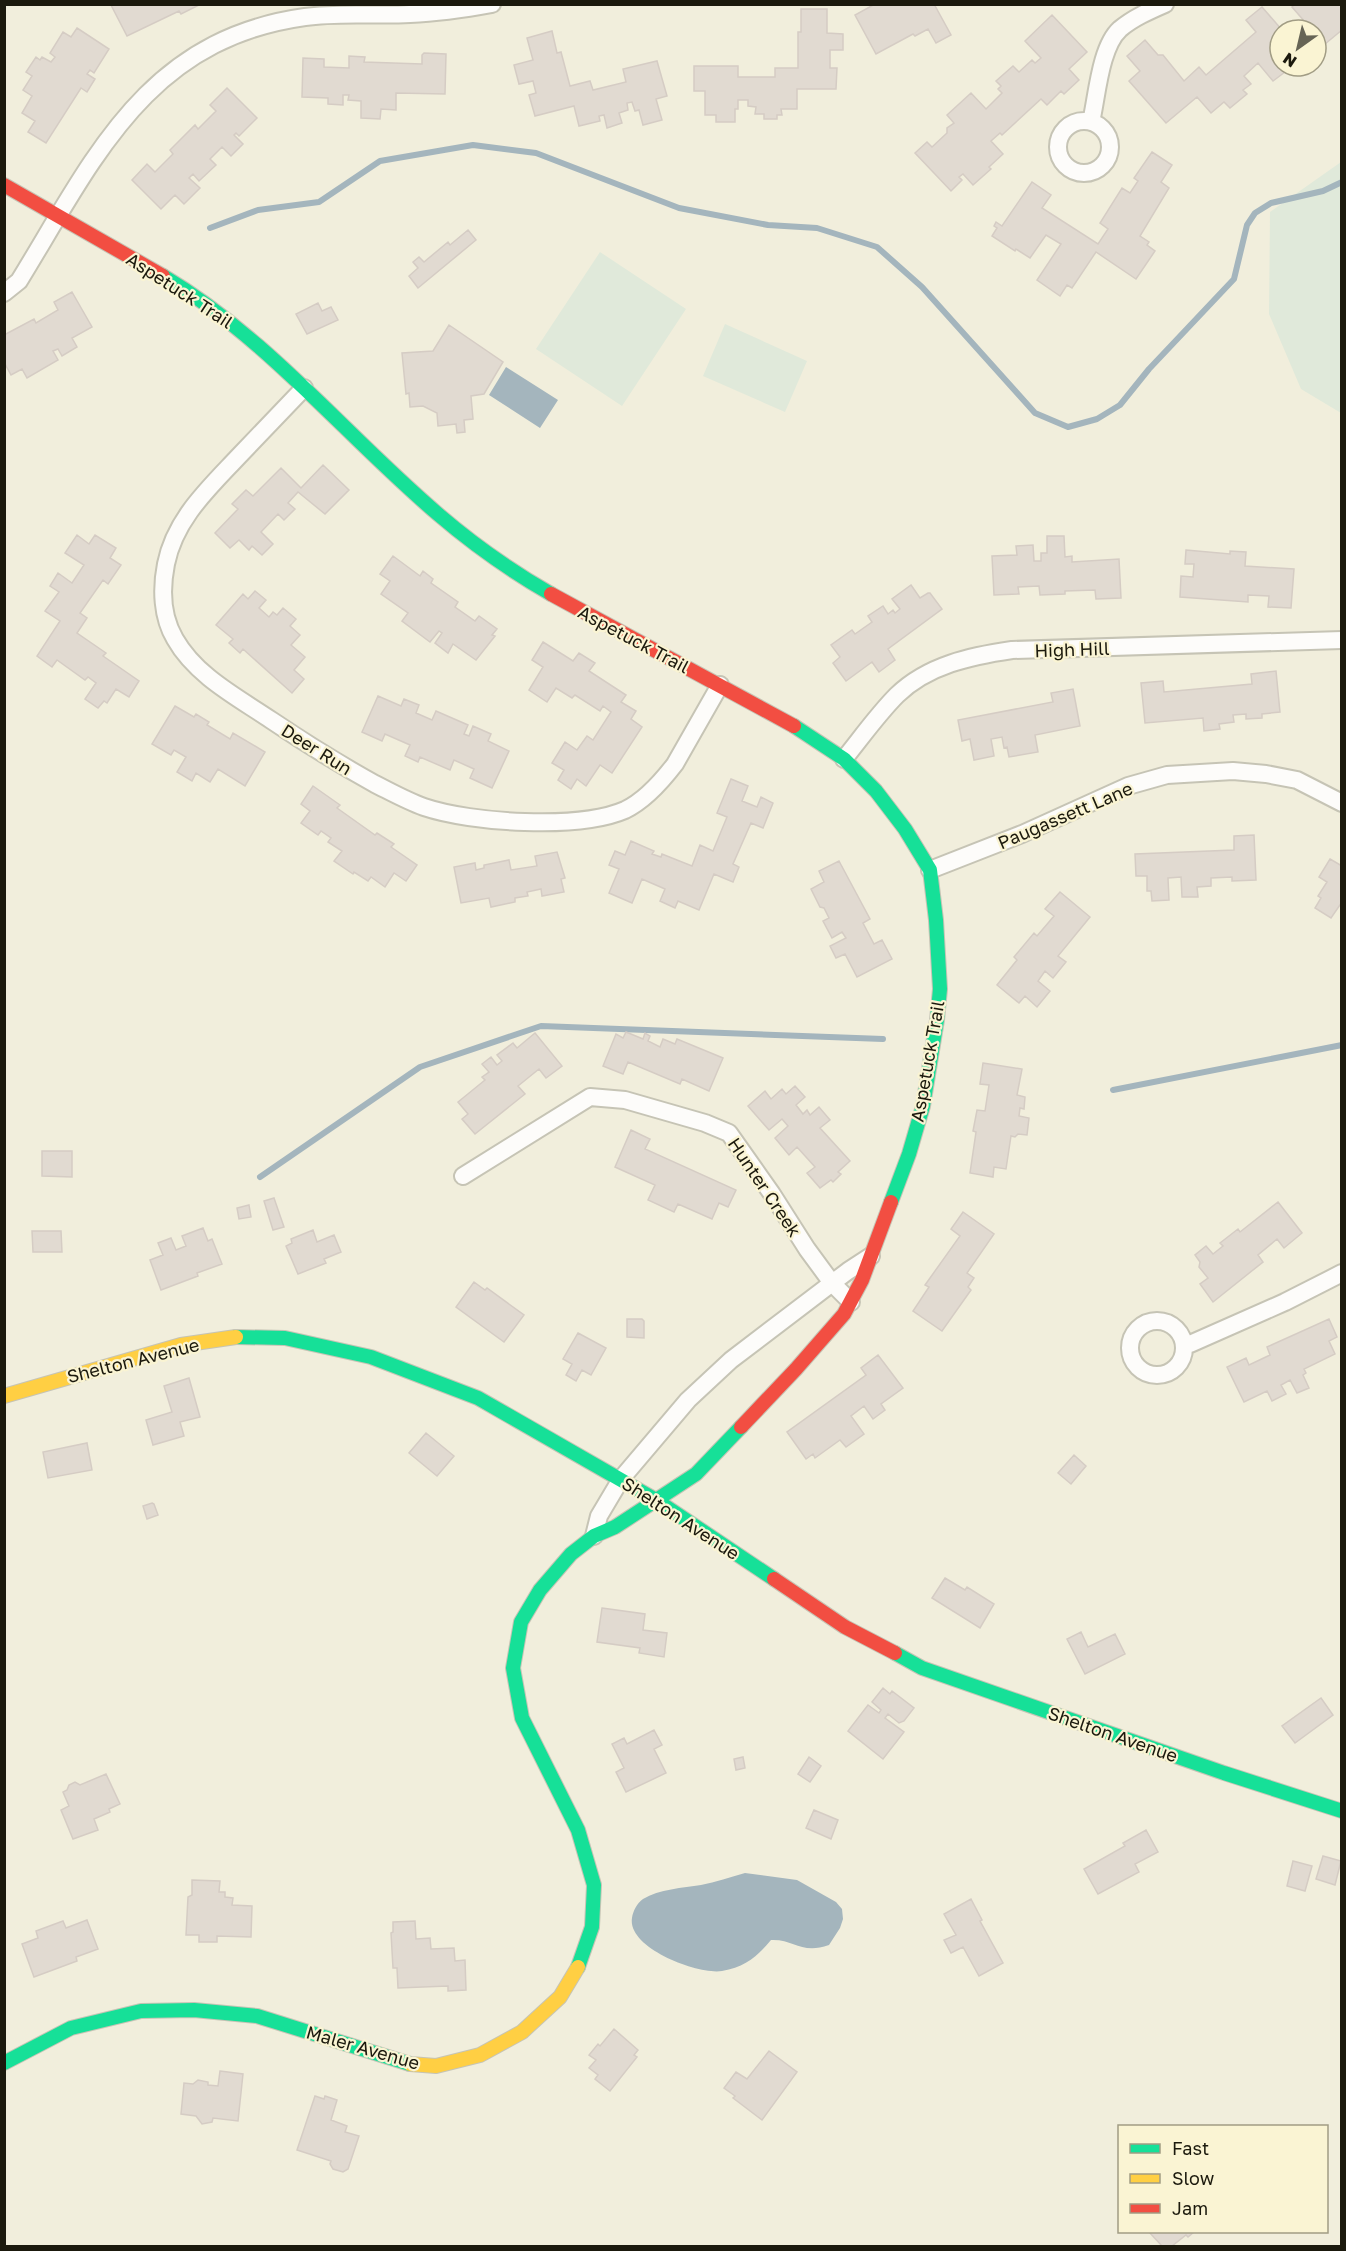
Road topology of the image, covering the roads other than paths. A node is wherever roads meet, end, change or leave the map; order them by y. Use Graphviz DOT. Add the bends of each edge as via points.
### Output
graph roads {
  1 [pos="492,4"];
  2 [pos="1165,4"];
  3 [pos="1091,122"];
  4 [pos="4,185"];
  5 [pos="59,216"];
  6 [pos="4,293"];
  7 [pos="304,388"];
  8 [pos="1341,640"];
  9 [pos="720,685"];
  10 [pos="844,759"];
  11 [pos="1341,803"];
  12 [pos="930,870"];
  13 [pos="463,1176"];
  14 [pos="871,1256"];
  15 [pos="1341,1273"];
  16 [pos="832,1283"];
  17 [pos="851,1302"];
  18 [pos="1184,1345"];
  19 [pos="4,1396"];
  20 [pos="621,1479"];
  21 [pos="656,1500"];
  22 [pos="594,1536"];
  23 [pos="1341,1811"];
  24 [pos="4,2063"];
  1 -- 5 [label="street" via="412,14 305,17 217,42 160,80 129,111 92,160"];
  2 -- 3 [label="street" via="1132,21 1114,36 1104,59"];
  4 -- 5 [label="street, Aspetuck Trail"];
  5 -- 6 [label="street" via="19,281"];
  5 -- 7 [label="street, Aspetuck Trail" via="212,307"];
  7 -- 9 [label="street, Aspetuck Trail" via="439,515 511,571"];
  7 -- 9 [label="street, Deer Run" via="192,507 170,546 165,566 164,606 174,638 194,665 230,692 333,761 424,807 460,816 568,821 628,809 654,787 675,764"];
  8 -- 10 [label="street, High Hill" via="980,654 933,670 897,695"];
  9 -- 10 [label="street, Aspetuck Trail"];
  10 -- 12 [label="street, Aspetuck Trail" via="876,791"];
  11 -- 12 [label="street, Paugassett Lane" via="1297,780 1266,774 1233,771 1167,775 1128,786"];
  12 -- 14 [label="street, Aspetuck Trail" via="939,966 938,1020 923,1106"];
  13 -- 16 [label="street, Hunter Creek" via="590,1097 625,1100 705,1123 729,1133"];
  14 -- 16 [label="street"];
  14 -- 17 [label="street, Aspetuck Trail"];
  15 -- 18 [label="street"];
  16 -- 17 [label="street, Hunter Creek"];
  16 -- 20 [label="street" via="716,1373"];
  17 -- 21 [label="street, Aspetuck Trail" via="835,1326 696,1474"];
  19 -- 20 [label="street, Shelton Avenue" via="181,1345 239,1337 285,1338 371,1357 478,1398"];
  20 -- 21 [label="street, Shelton Avenue"];
  20 -- 22 [label="street" via="599,1515"];
  21 -- 22 [label="street, Maler Avenue"];
  21 -- 23 [label="street, Shelton Avenue" via="845,1627 922,1668"];
  22 -- 24 [label="street, Maler Avenue" via="571,1554 540,1590 521,1622 513,1668 522,1718 578,1830 594,1885 592,1927 582,1959 560,1997 522,2032 480,2055 436,2066 407,2064 257,2016 194,2010 141,2012 71,2028"];
}
